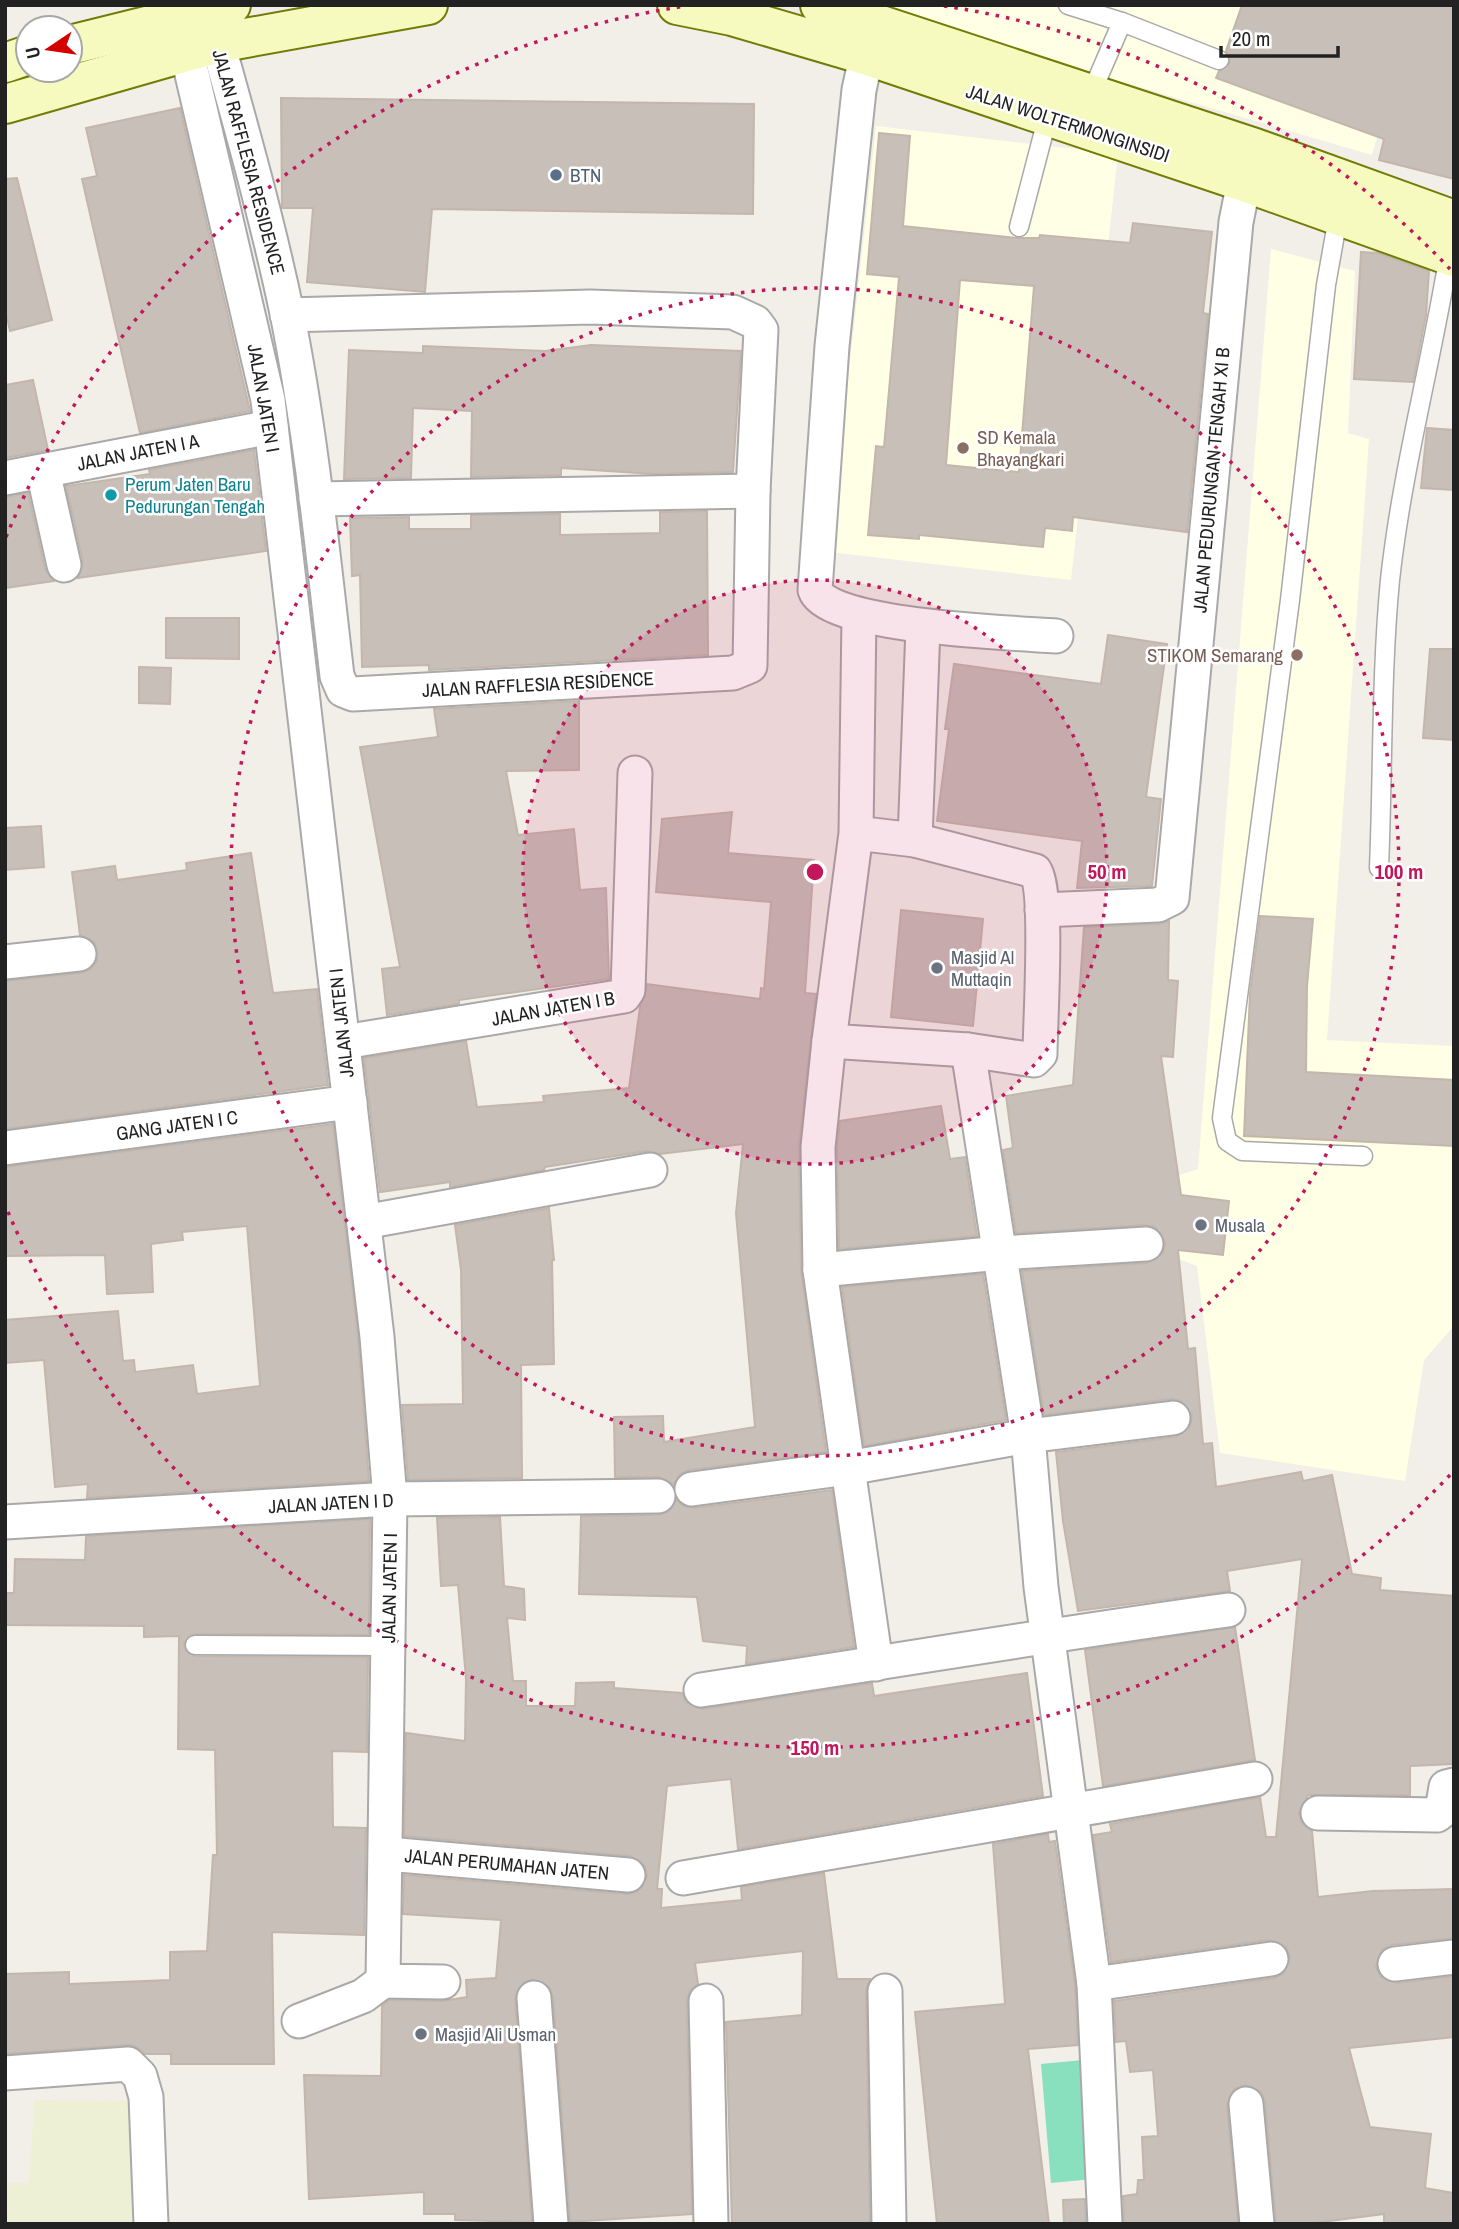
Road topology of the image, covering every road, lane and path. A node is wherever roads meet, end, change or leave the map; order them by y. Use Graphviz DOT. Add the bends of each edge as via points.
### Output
graph roads {
  1 [pos="428,5"];
  2 [pos="677,5"];
  3 [pos="820,5"];
  4 [pos="1068,5"];
  5 [pos="200,22"];
  6 [pos="1122,22"];
  7 [pos="870,38"];
  8 [pos="84,43"];
  9 [pos="1219,60"];
  10 [pos="5,104"];
  11 [pos="1068,107"];
  12 [pos="1244,181"];
  13 [pos="1342,199"];
  14 [pos="1019,227"];
  15 [pos="1452,244"];
  16 [pos="287,314"];
  17 [pos="271,427"];
  18 [pos="43,471"];
  19 [pos="5,478"];
  20 [pos="753,491"];
  21 [pos="316,499"];
  22 [pos="64,565"];
  23 [pos="859,615"];
  24 [pos="923,626"];
  25 [pos="1056,636"];
  26 [pos="635,773"];
  27 [pos="856,833"];
  28 [pos="915,840"];
  29 [pos="1379,868"];
  30 [pos="1042,910"];
  31 [pos="79,954"];
  32 [pos="5,962"];
  33 [pos="829,1041"];
  34 [pos="344,1042"];
  35 [pos="968,1050"];
  36 [pos="349,1102"];
  37 [pos="5,1147"];
  38 [pos="1363,1156"];
  39 [pos="650,1170"];
  40 [pos="364,1222"];
  41 [pos="1146,1244"];
  42 [pos="1001,1253"];
  43 [pos="820,1270"];
  44 [pos="1173,1418"];
  45 [pos="1028,1436"];
  46 [pos="848,1468"];
  47 [pos="692,1489"];
  48 [pos="658,1496"];
  49 [pos="390,1499"];
  50 [pos="5,1522"];
  51 [pos="1228,1610"];
  52 [pos="1047,1634"];
  53 [pos="195,1645"];
  54 [pos="388,1646"];
  55 [pos="876,1664"];
  56 [pos="701,1690"];
  57 [pos="1255,1779"];
  58 [pos="1454,1785"];
  59 [pos="1069,1812"];
  60 [pos="1318,1813"];
  61 [pos="387,1854"];
  62 [pos="628,1875"];
  63 [pos="683,1878"];
  64 [pos="1454,1957"];
  65 [pos="1271,1959"];
  66 [pos="1395,1964"];
  67 [pos="383,1981"];
  68 [pos="443,1982"];
  69 [pos="1094,1984"];
  70 [pos="885,1991"];
  71 [pos="534,1997"];
  72 [pos="706,2001"];
  73 [pos="299,2021"];
  74 [pos="5,2073"];
  75 [pos="1246,2104"];
  76 [pos="150,2224"];
  77 [pos="551,2224"];
  78 [pos="711,2224"];
  79 [pos="889,2224"];
  80 [pos="1105,2224"];
  81 [pos="1257,2224"];
  1 -- 5 [label="main road"];
  2 -- 7 [label="main road, JALAN WOLTERMONGINSIDI"];
  3 -- 7 [label="main road, JALAN WOLTERMONGINSIDI"];
  4 -- 6 [label="lane"];
  5 -- 8 [label="main road"];
  5 -- 10 [label="main road"];
  5 -- 16 [label="street, JALAN RAFFLESIA RESIDENCE" via="266,219"];
  5 -- 17 [label="street, JALAN JATEN I"];
  6 -- 9 [label="lane"];
  6 -- 11 [label="lane"];
  7 -- 11 [label="main road, JALAN WOLTERMONGINSIDI"];
  7 -- 23 [label="street" via="832,346 815,590 822,600"];
  11 -- 12 [label="main road, JALAN WOLTERMONGINSIDI"];
  11 -- 13 [label="main road, JALAN WOLTERMONGINSIDI" via="1255,148"];
  11 -- 14 [label="lane"];
  12 -- 13 [label="main road, JALAN WOLTERMONGINSIDI"];
  12 -- 30 [label="street, JALAN PEDURUNGAN TENGAH XI B" via="1236,222 1172,898 1158,905"];
  13 -- 15 [label="main road, JALAN WOLTERMONGINSIDI"];
  13 -- 38 [label="lane" via="1326,285 1222,1118 1227,1141 1242,1151"];
  15 -- 29 [label="lane" via="1432,355 1411,436 1390,581"];
  16 -- 20 [label="street, JALAN RAFFLESIA RESIDENCE" via="590,307 733,312 761,330"];
  16 -- 21 [label="street, JALAN RAFFLESIA RESIDENCE"];
  17 -- 18 [label="street, JALAN JATEN I A"];
  17 -- 34 [label="street, JALAN JATEN I"];
  18 -- 19 [label="street, JALAN JATEN I A"];
  18 -- 22 [label="street"];
  20 -- 21 [label="street"];
  20 -- 21 [label="street, JALAN RAFFLESIA RESIDENCE" via="750,666 733,673 353,694 342,690 337,676"];
  23 -- 24 [label="street"];
  23 -- 27 [label="street"];
  24 -- 25 [label="street"];
  24 -- 28 [label="street"];
  26 -- 34 [label="street, JALAN JATEN I B" via="628,990 624,996"];
  27 -- 28 [label="street"];
  27 -- 33 [label="street"];
  28 -- 30 [label="street" via="1035,872"];
  30 -- 35 [label="street" via="1040,1055 1028,1060"];
  31 -- 32 [label="street"];
  33 -- 35 [label="street"];
  33 -- 43 [label="street" via="818,1147"];
  34 -- 36 [label="street, JALAN JATEN I"];
  35 -- 42 [label="street"];
  36 -- 37 [label="street, GANG JATEN I C"];
  36 -- 40 [label="street, JALAN JATEN I"];
  39 -- 40 [label="street"];
  40 -- 49 [label="street, JALAN JATEN I"];
  41 -- 42 [label="street"];
  42 -- 43 [label="street"];
  42 -- 45 [label="street"];
  43 -- 46 [label="street"];
  44 -- 45 [label="street"];
  45 -- 46 [label="street"];
  45 -- 52 [label="street"];
  46 -- 47 [label="street"];
  46 -- 55 [label="street"];
  48 -- 49 [label="street, JALAN JATEN I D"];
  49 -- 50 [label="street, JALAN JATEN I D"];
  49 -- 54 [label="street, JALAN JATEN I"];
  51 -- 52 [label="street"];
  52 -- 55 [label="street"];
  52 -- 59 [label="street"];
  53 -- 54 [label="lane"];
  54 -- 61 [label="street, JALAN JATEN I"];
  55 -- 56 [label="street"];
  57 -- 59 [label="street"];
  58 -- 60 [label="street" via="1446,1787 1442,1811 1437,1815"];
  59 -- 63 [label="street"];
  59 -- 69 [label="street"];
  61 -- 62 [label="street, JALAN PERUMAHAN JATEN"];
  61 -- 67 [label="street, JALAN JATEN I"];
  64 -- 66 [label="street"];
  65 -- 69 [label="street"];
  67 -- 68 [label="street"];
  67 -- 73 [label="street" via="363,1996"];
  69 -- 80 [label="street"];
  70 -- 79 [label="street"];
  71 -- 77 [label="street"];
  72 -- 78 [label="street"];
  74 -- 76 [label="street" via="128,2064 140,2076 146,2096"];
  75 -- 81 [label="street"];
}
